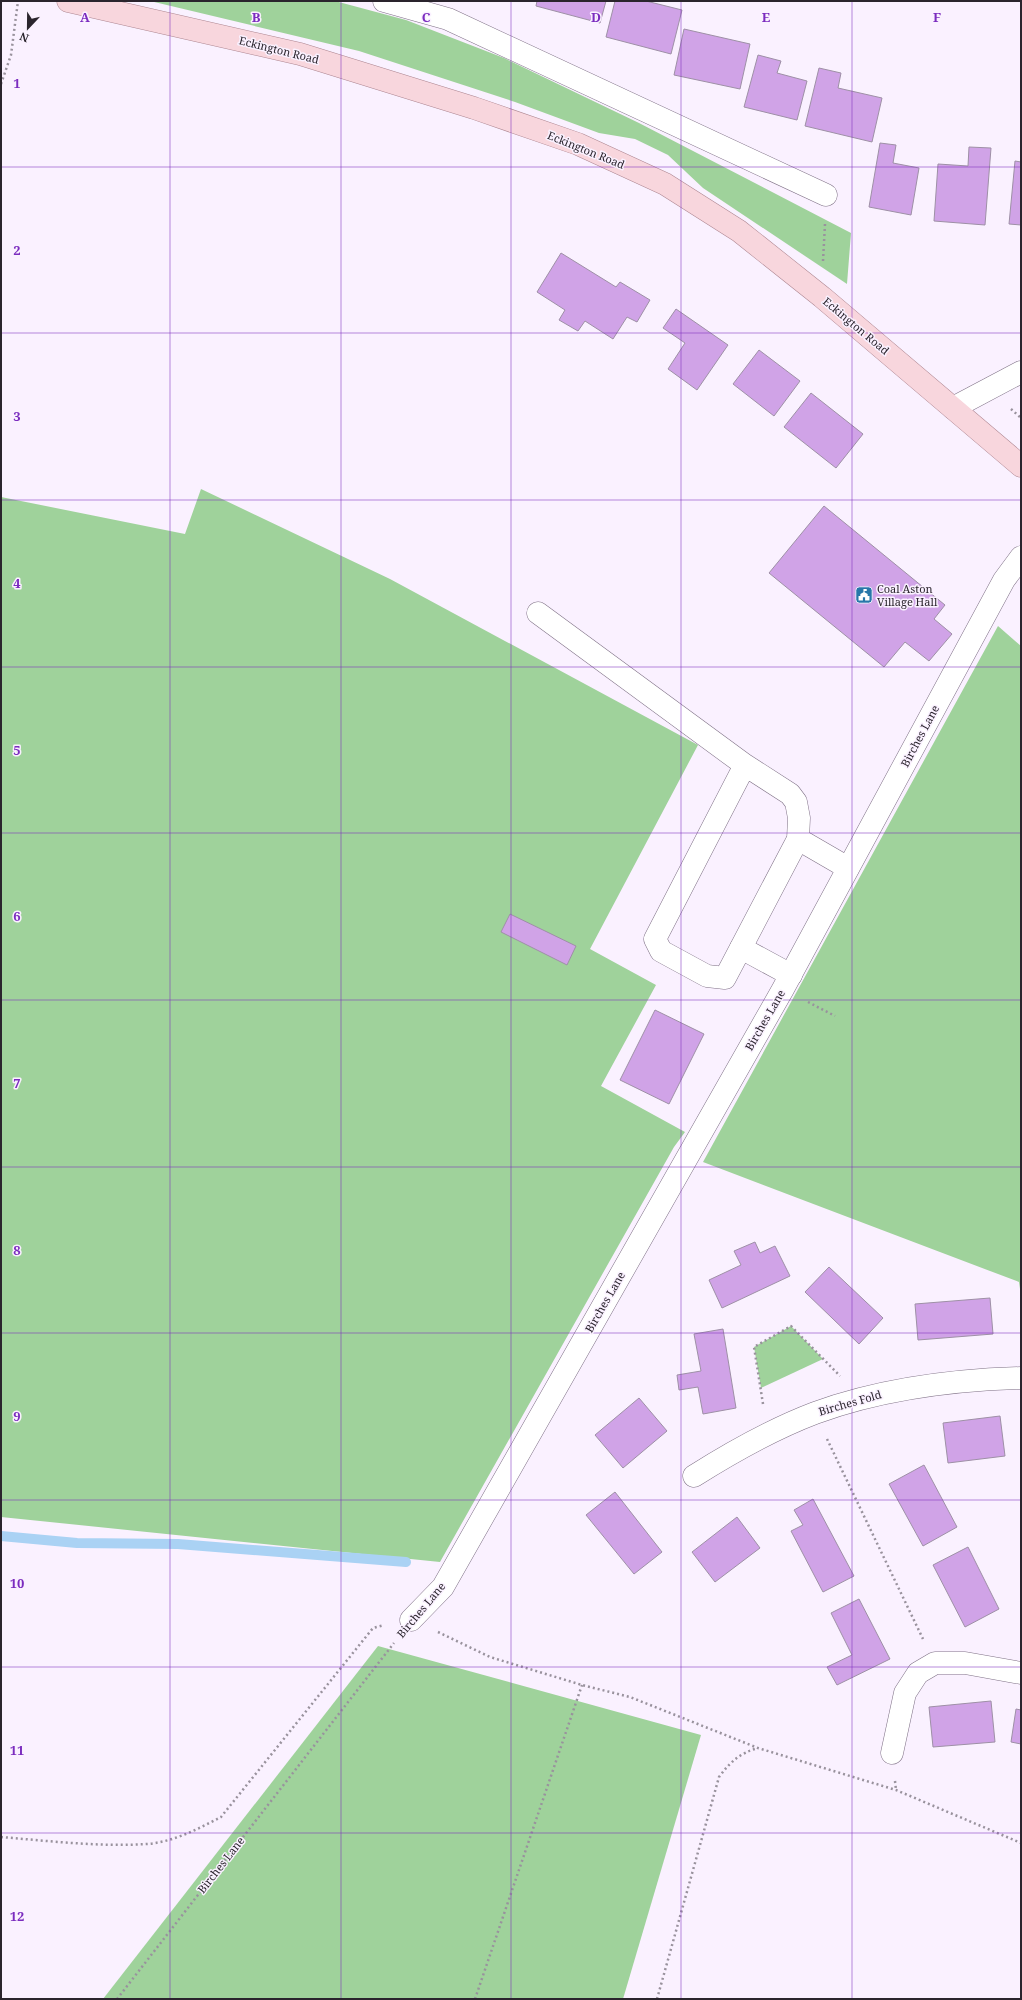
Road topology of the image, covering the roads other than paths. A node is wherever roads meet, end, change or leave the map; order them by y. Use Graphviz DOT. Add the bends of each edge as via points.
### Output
graph roads {
  1 [pos="68,1"];
  2 [pos="384,1"];
  3 [pos="826,195"];
  4 [pos="1021,372"];
  5 [pos="953,408"];
  6 [pos="1021,466"];
  7 [pos="1021,557"];
  8 [pos="538,613"];
  9 [pos="745,765"];
  10 [pos="798,839"];
  11 [pos="848,868"];
  12 [pos="741,948"];
  13 [pos="791,975"];
  14 [pos="1021,1378"];
  15 [pos="694,1476"];
  16 [pos="411,1620"];
  17 [pos="1021,1673"];
  18 [pos="892,1753"];
  1 -- 5 [label="main road, Eckington Road" via="300,54 474,108 578,144 665,184 739,231 822,297"];
  2 -- 3 [label="street" via="448,19"];
  4 -- 5 [label="street"];
  5 -- 6 [label="main road, Eckington Road"];
  7 -- 11 [label="street, Birches Lane" via="1004,580"];
  8 -- 9 [label="street"];
  9 -- 10 [label="street" via="790,794 796,802 799,818"];
  9 -- 12 [label="street" via="655,939 660,950 707,976 725,978"];
  10 -- 11 [label="street"];
  10 -- 12 [label="street"];
  11 -- 13 [label="street, Birches Lane"];
  12 -- 13 [label="street"];
  13 -- 16 [label="street, Birches Lane" via="443,1587"];
  14 -- 15 [label="street, Birches Fold" via="940,1383 863,1399 815,1413 768,1434"];
  17 -- 18 [label="street" via="965,1663 934,1662 918,1673 905,1693"];
}
